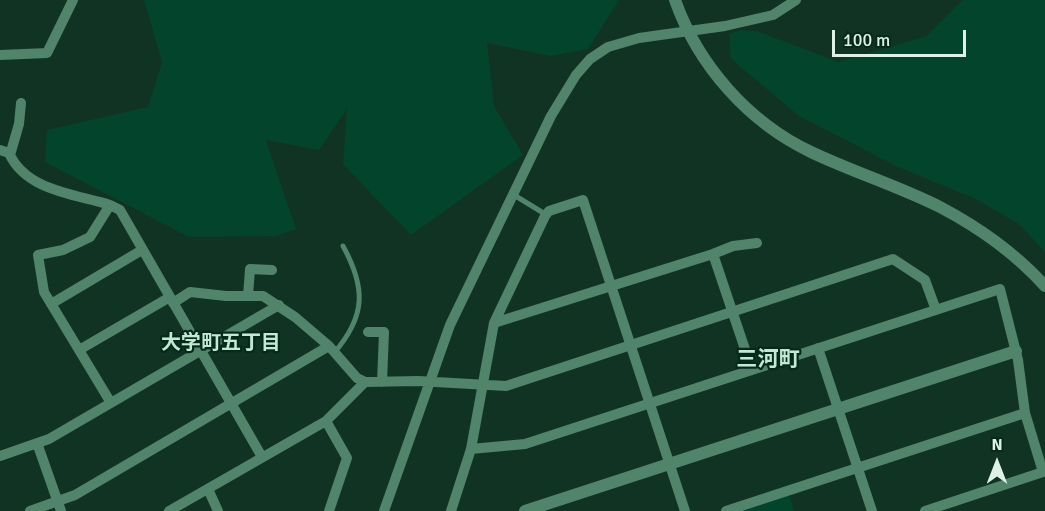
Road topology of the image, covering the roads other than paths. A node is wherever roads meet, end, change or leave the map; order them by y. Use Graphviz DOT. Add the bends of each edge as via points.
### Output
graph roads {
  1 [pos="73,0"];
  2 [pos="675,0"];
  3 [pos="796,0"];
  4 [pos="686,30"];
  5 [pos="0,55"];
  6 [pos="21,103"];
  7 [pos="5,153"];
  8 [pos="514,195"];
  9 [pos="110,205"];
  10 [pos="546,215"];
  11 [pos="757,243"];
  12 [pos="343,246"];
  13 [pos="142,250"];
  14 [pos="713,254"];
  15 [pos="272,270"];
  16 [pos="612,286"];
  17 [pos="1045,286"];
  18 [pos="248,296"];
  19 [pos="171,300"];
  20 [pos="51,304"];
  21 [pos="279,305"];
  22 [pos="936,310"];
  23 [pos="731,312"];
  24 [pos="494,322"];
  25 [pos="368,332"];
  26 [pos="631,345"];
  27 [pos="818,348"];
  28 [pos="331,349"];
  29 [pos="79,350"];
  30 [pos="201,351"];
  31 [pos="1016,351"];
  32 [pos="752,370"];
  33 [pos="365,382"];
  34 [pos="382,382"];
  35 [pos="428,382"];
  36 [pos="483,385"];
  37 [pos="111,403"];
  38 [pos="231,403"];
  39 [pos="650,403"];
  40 [pos="837,409"];
  41 [pos="1025,413"];
  42 [pos="326,421"];
  43 [pos="38,443"];
  44 [pos="471,449"];
  45 [pos="0,456"];
  46 [pos="262,457"];
  47 [pos="670,463"];
  48 [pos="857,468"];
  49 [pos="1044,470"];
  50 [pos="208,489"];
  51 [pos="59,507"];
  52 [pos="941,509"];
  53 [pos="30,511"];
  54 [pos="169,511"];
  55 [pos="218,511"];
  56 [pos="329,511"];
  57 [pos="384,511"];
  58 [pos="451,511"];
  59 [pos="525,511"];
  60 [pos="685,511"];
  61 [pos="726,511"];
  62 [pos="872,511"];
  63 [pos="925,511"];
  1 -- 5 [label="street" via="46,53"];
  2 -- 4 [label="street"];
  3 -- 4 [label="street" via="773,15"];
  4 -- 8 [label="street" via="608,47 590,59 562,96"];
  4 -- 17 [label="street" via="724,86 779,134 808,151 959,218 1003,248"];
  6 -- 7 [label="street" via="19,124"];
  7 -- 9 [label="street" via="34,182"];
  8 -- 10 [label="lane"];
  8 -- 35 [label="street" via="450,325"];
  9 -- 13 [label="street" via="120,210"];
  9 -- 20 [label="street" via="90,237 63,250 38,255 44,292"];
  10 -- 16 [label="street" via="584,200"];
  10 -- 24 [label="street"];
  11 -- 14 [label="street"];
  12 -- 28 [label="lane" via="353,264 361,301 352,328"];
  13 -- 19 [label="street"];
  13 -- 20 [label="street"];
  14 -- 16 [label="street"];
  14 -- 23 [label="street"];
  15 -- 18 [label="street" via="250,269"];
  16 -- 24 [label="street"];
  16 -- 26 [label="street"];
  18 -- 19 [label="street" via="190,292"];
  18 -- 21 [label="street" via="263,296"];
  19 -- 29 [label="street"];
  19 -- 30 [label="street"];
  20 -- 29 [label="street"];
  21 -- 28 [label="street"];
  21 -- 30 [label="street"];
  22 -- 23 [label="street" via="925,280 893,259"];
  22 -- 27 [label="street"];
  22 -- 31 [label="street" via="1000,289"];
  23 -- 26 [label="street"];
  23 -- 32 [label="street"];
  24 -- 36 [label="street"];
  25 -- 34 [label="street" via="384,332"];
  26 -- 36 [label="street" via="506,386"];
  26 -- 39 [label="street"];
  27 -- 32 [label="street"];
  27 -- 40 [label="street"];
  28 -- 33 [label="street"];
  28 -- 38 [label="street"];
  29 -- 37 [label="street"];
  30 -- 37 [label="street"];
  30 -- 38 [label="street"];
  31 -- 40 [label="street"];
  31 -- 41 [label="street"];
  32 -- 39 [label="street"];
  33 -- 34 [label="street"];
  33 -- 42 [label="street"];
  34 -- 35 [label="street"];
  35 -- 36 [label="street"];
  35 -- 57 [label="street"];
  36 -- 44 [label="street"];
  37 -- 43 [label="street"];
  38 -- 46 [label="street"];
  38 -- 51 [label="street"];
  39 -- 44 [label="street" via="525,444"];
  39 -- 47 [label="street"];
  40 -- 47 [label="street"];
  40 -- 48 [label="street"];
  41 -- 48 [label="street"];
  41 -- 49 [label="street"];
  42 -- 46 [label="street"];
  42 -- 56 [label="street" via="347,458"];
  43 -- 45 [label="street"];
  43 -- 51 [label="street"];
  44 -- 58 [label="street"];
  46 -- 50 [label="street"];
  47 -- 59 [label="street"];
  47 -- 60 [label="street"];
  48 -- 61 [label="street"];
  48 -- 62 [label="street"];
  49 -- 52 [label="street"];
  50 -- 54 [label="street"];
  50 -- 55 [label="street"];
  51 -- 53 [label="street"];
  52 -- 63 [label="street"];
}
